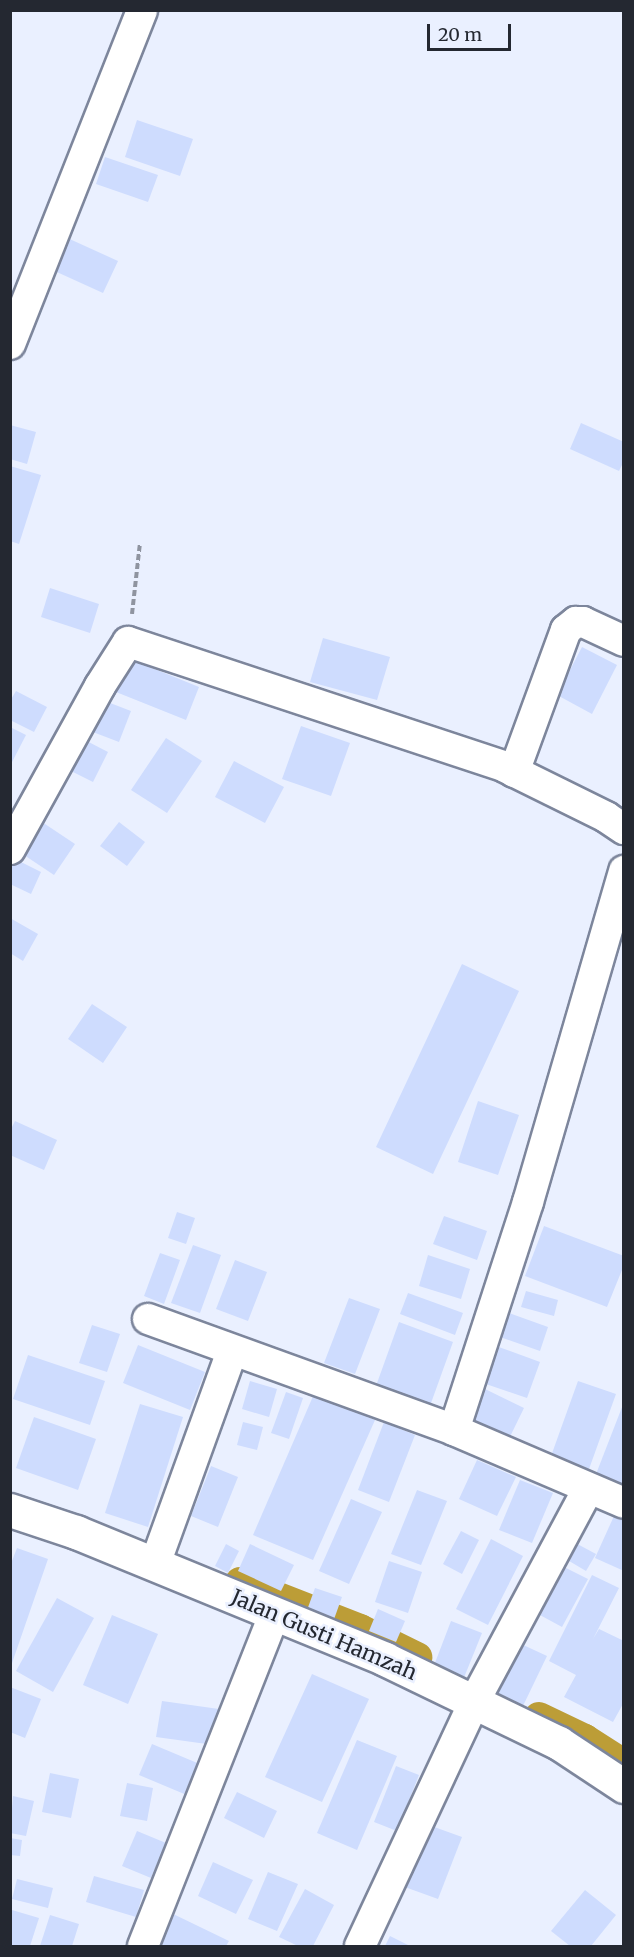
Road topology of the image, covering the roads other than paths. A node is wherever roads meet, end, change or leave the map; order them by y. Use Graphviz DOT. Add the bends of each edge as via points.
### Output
graph roads {
  1 [pos="142,10"];
  2 [pos="10,344"];
  3 [pos="624,641"];
  4 [pos="514,772"];
  5 [pos="624,829"];
  6 [pos="10,849"];
  7 [pos="624,871"];
  8 [pos="148,1319"];
  9 [pos="232,1352"];
  10 [pos="454,1430"];
  11 [pos="588,1489"];
  12 [pos="624,1503"];
  13 [pos="10,1510"];
  14 [pos="155,1564"];
  15 [pos="274,1615"];
  16 [pos="475,1700"];
  17 [pos="624,1786"];
  18 [pos="143,1947"];
  19 [pos="360,1947"];
  1 -- 2 [label="street"];
  3 -- 4 [label="street" via="582,622 566,630"];
  4 -- 5 [label="street"];
  4 -- 6 [label="street" via="128,642"];
  7 -- 10 [label="street" via="528,1202"];
  8 -- 9 [label="street"];
  9 -- 10 [label="street"];
  9 -- 14 [label="street"];
  10 -- 11 [label="street"];
  11 -- 12 [label="street"];
  11 -- 16 [label="street"];
  13 -- 14 [label="street, Jalan Gusti Hamzah"];
  14 -- 15 [label="street, Jalan Gusti Hamzah"];
  15 -- 16 [label="street, Jalan Gusti Hamzah"];
  15 -- 18 [label="street"];
  16 -- 17 [label="street, Jalan Gusti Hamzah" via="559,1743"];
  16 -- 19 [label="street"];
}
